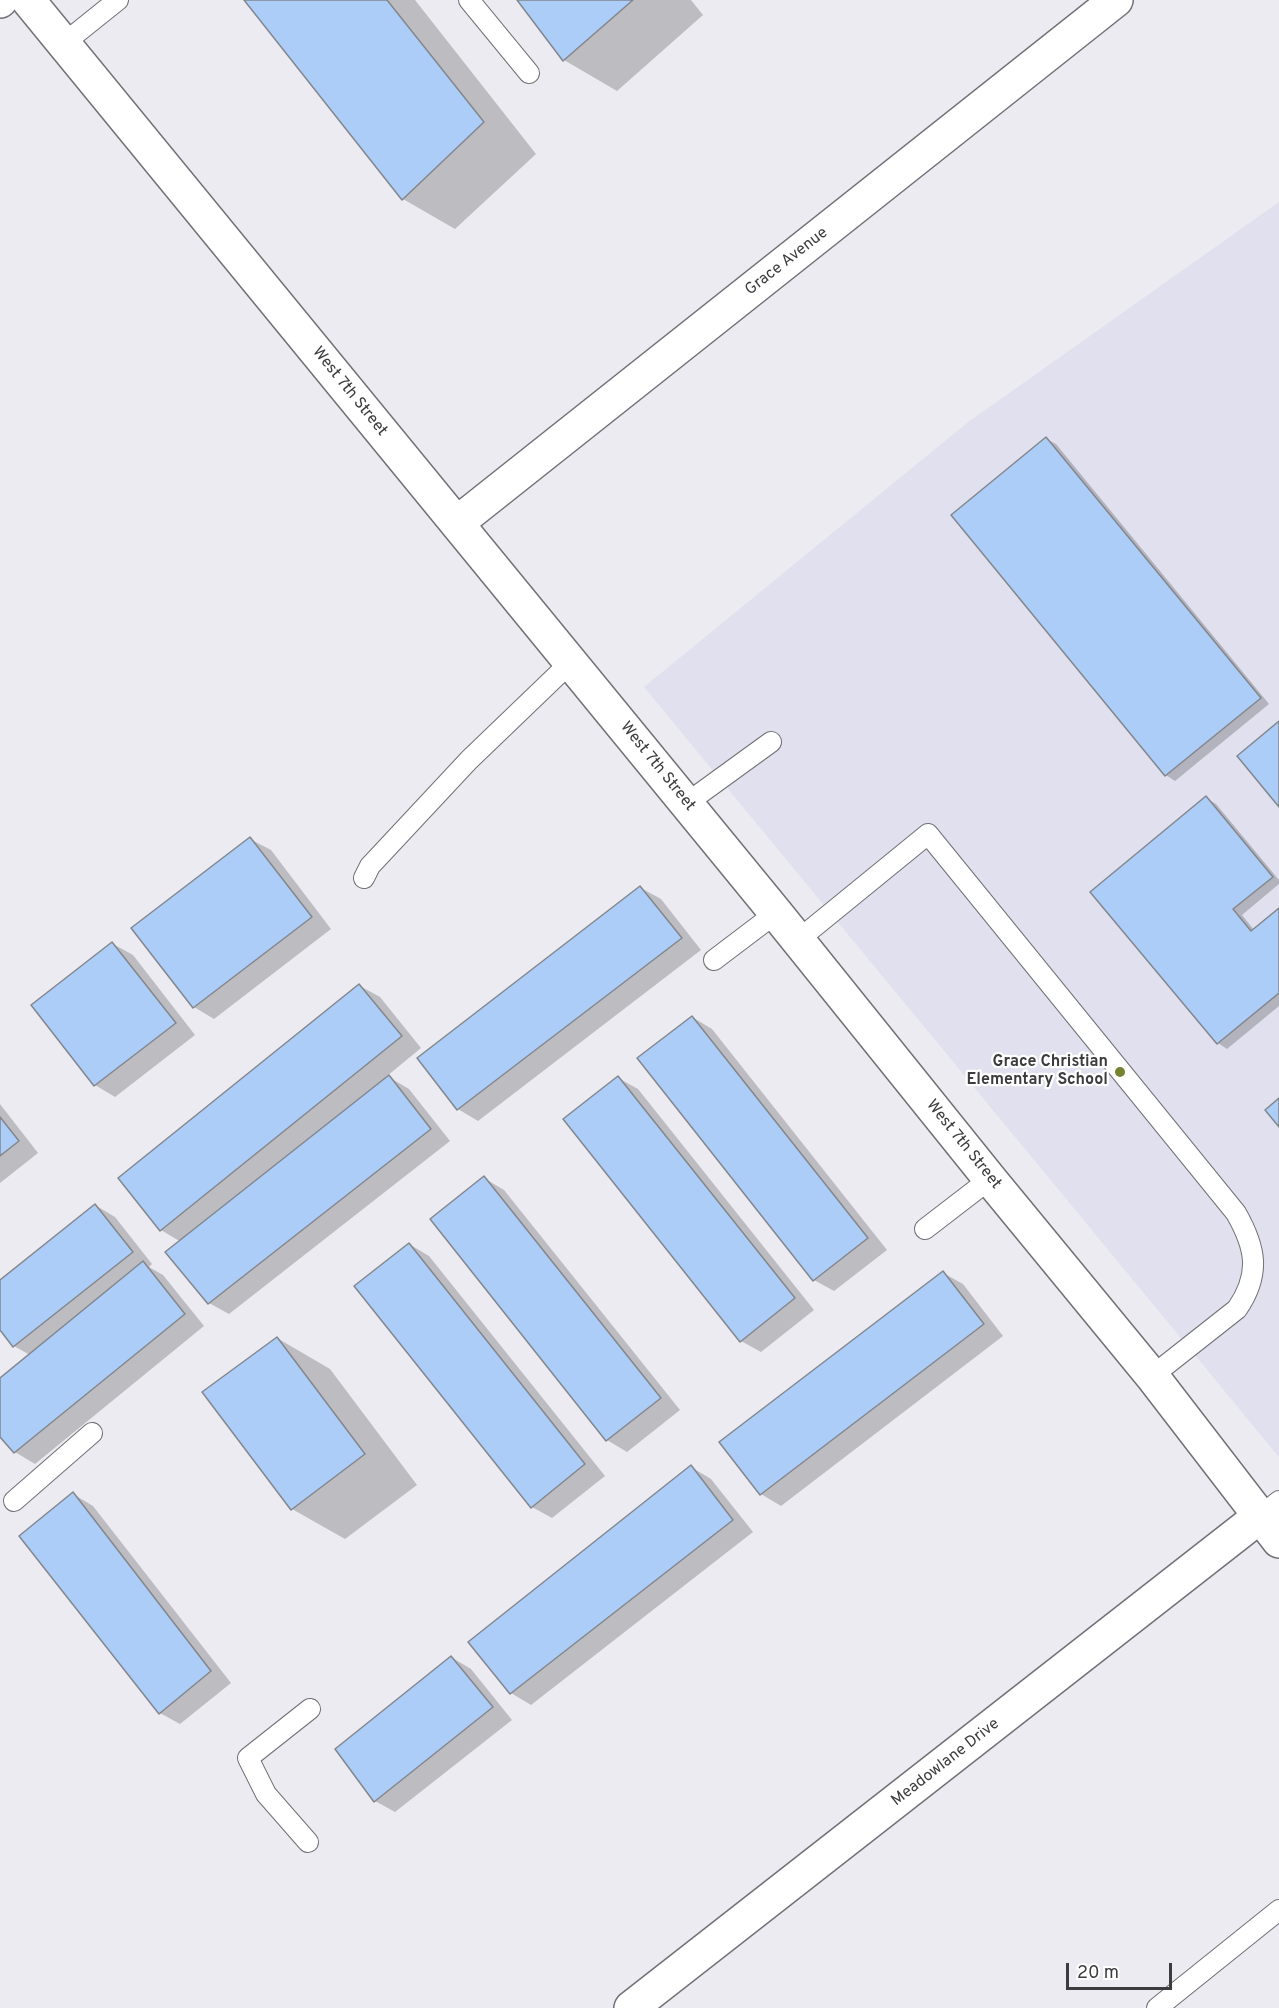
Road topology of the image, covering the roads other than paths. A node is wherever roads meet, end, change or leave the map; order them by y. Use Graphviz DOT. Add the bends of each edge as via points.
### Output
graph roads {
  1 [pos="28,0"];
  2 [pos="118,0"];
  3 [pos="469,0"];
  4 [pos="1116,0"];
  5 [pos="63,44"];
  6 [pos="529,73"];
  7 [pos="457,523"];
  8 [pos="571,662"];
  9 [pos="771,742"];
  10 [pos="687,803"];
  11 [pos="364,878"];
  12 [pos="776,913"];
  13 [pos="798,940"];
  14 [pos="714,960"];
  15 [pos="990,1179"];
  16 [pos="925,1229"];
  17 [pos="1152,1376"];
  18 [pos="92,1433"];
  19 [pos="14,1500"];
  20 [pos="1272,1520"];
  21 [pos="310,1709"];
  22 [pos="308,1842"];
  23 [pos="1279,1910"];
  24 [pos="631,2008"];
  25 [pos="1156,2008"];
  1 -- 5 [label="main road, West 7th Street"];
  2 -- 5 [label="lane"];
  3 -- 6 [label="lane"];
  4 -- 7 [label="main road, Grace Avenue"];
  5 -- 7 [label="main road, West 7th Street"];
  7 -- 8 [label="main road, West 7th Street"];
  8 -- 10 [label="main road, West 7th Street"];
  8 -- 11 [label="lane" via="469,760 370,866"];
  9 -- 10 [label="lane"];
  10 -- 12 [label="main road, West 7th Street"];
  12 -- 13 [label="main road, West 7th Street"];
  12 -- 14 [label="lane"];
  13 -- 15 [label="main road, West 7th Street"];
  13 -- 17 [label="lane" via="928,834 1236,1213 1253,1255 1254,1273 1245,1298 1237,1309"];
  15 -- 16 [label="lane"];
  15 -- 17 [label="main road, West 7th Street"];
  17 -- 20 [label="main road, West 7th Street"];
  18 -- 19 [label="lane"];
  20 -- 24 [label="main road, Meadowlane Drive"];
  21 -- 22 [label="lane" via="248,1758 266,1794"];
  23 -- 25 [label="lane"];
}
